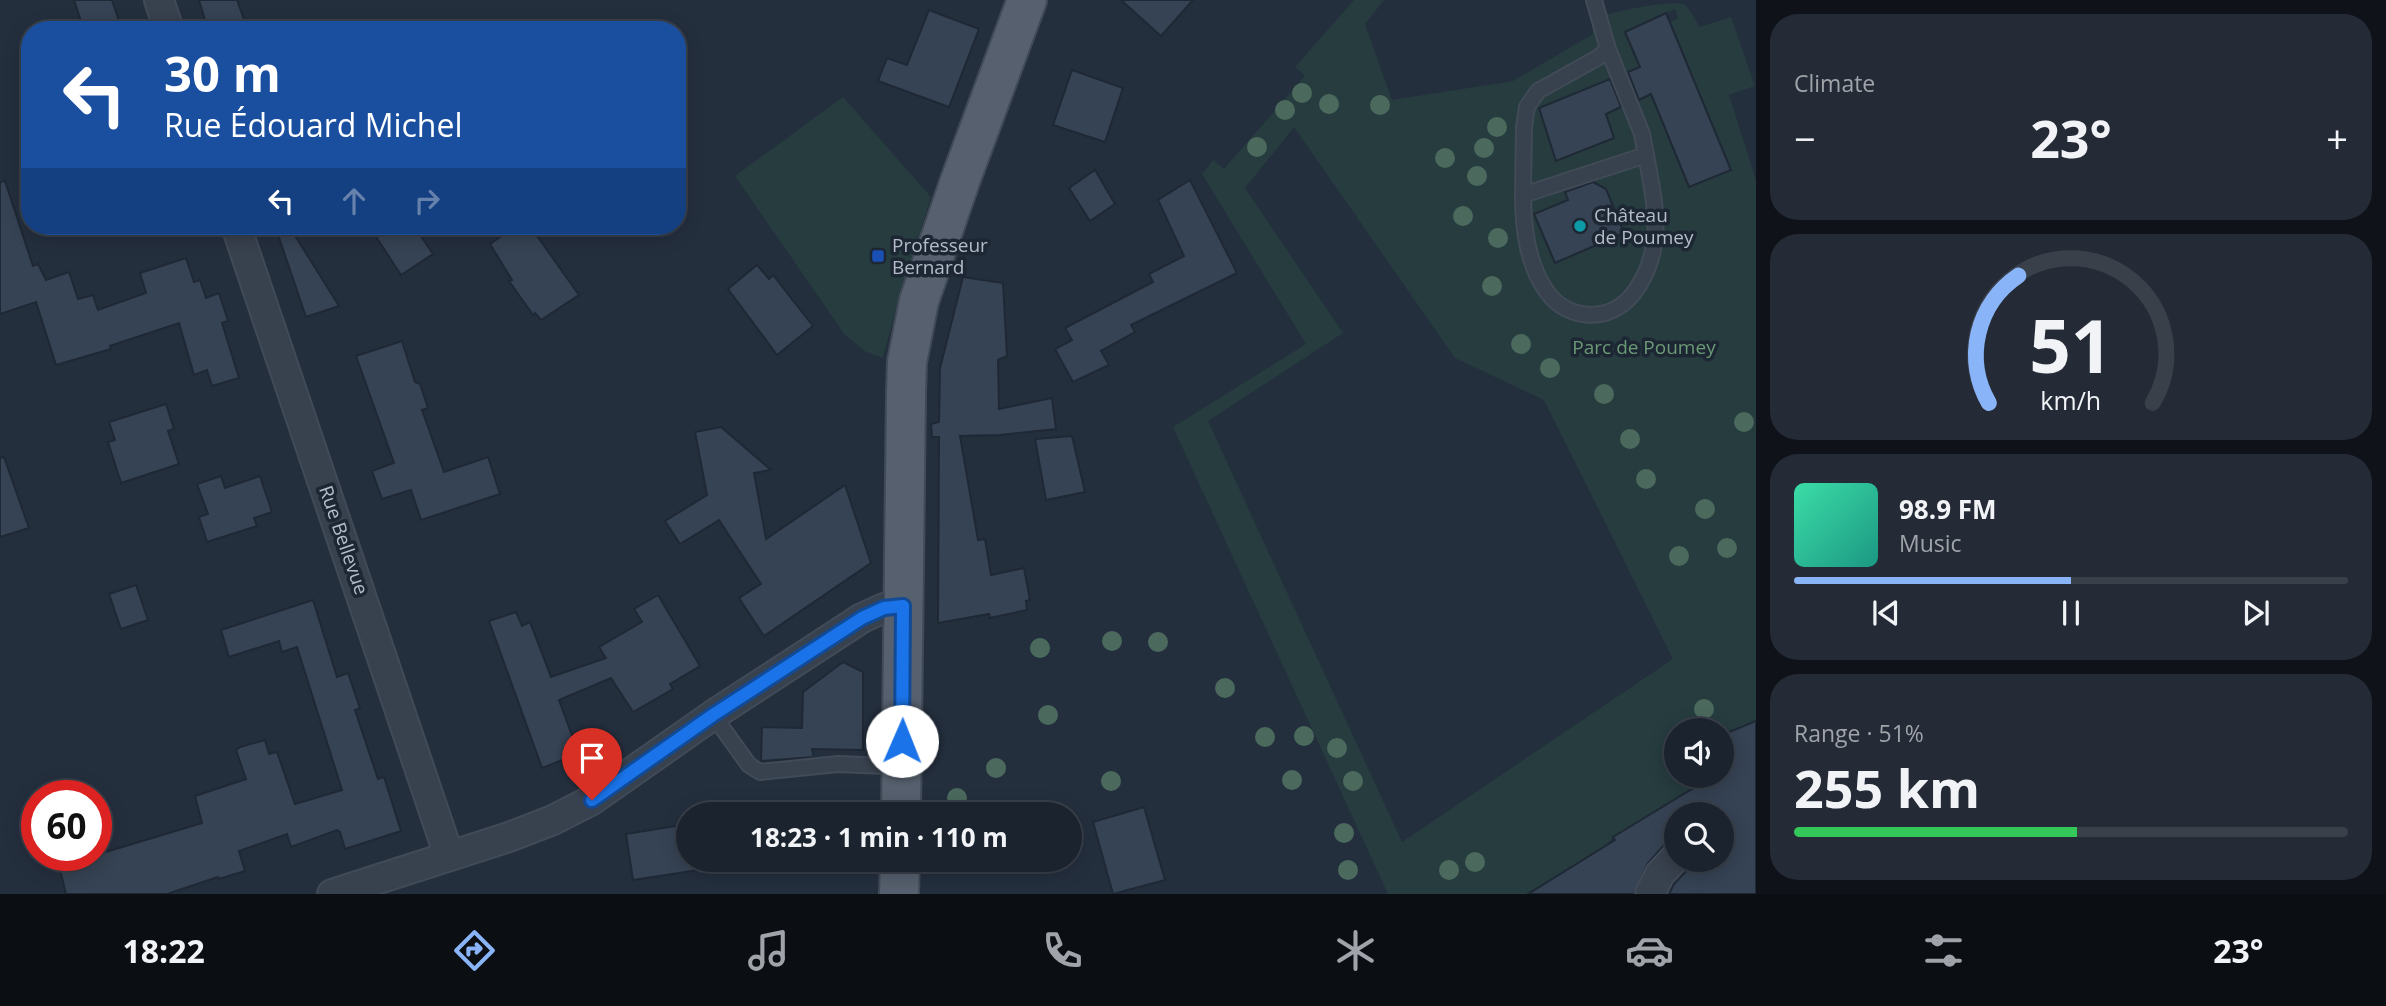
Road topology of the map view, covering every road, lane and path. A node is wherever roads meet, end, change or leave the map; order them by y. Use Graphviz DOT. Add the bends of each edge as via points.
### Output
graph roads {
  1 [pos="159,0"];
  2 [pos="1027,0"];
  3 [pos="1594,0"];
  4 [pos="166,21"];
  5 [pos="1608,49"];
  6 [pos="1646,155"];
  7 [pos="1523,195"];
  8 [pos="239,235"];
  9 [pos="903,606"];
  10 [pos="713,715"];
  11 [pos="901,763"];
  12 [pos="901,802"];
  13 [pos="449,856"];
  14 [pos="1664,870"];
  15 [pos="900,872"];
  16 [pos="332,894"];
  17 [pos="899,894"];
  18 [pos="1650,894"];
  1 -- 4 [label="street"];
  2 -- 9 [label="main road" via="928,272 912,331 906,394"];
  3 -- 5 [label="lane"];
  5 -- 6 [label="lane"];
  5 -- 7 [label="lane" via="1538,91 1527,107"];
  6 -- 7 [label="lane"];
  6 -- 7 [label="lane" via="1655,243 1648,269 1632,295 1615,309 1590,317 1567,311 1547,293 1527,246"];
  8 -- 13 [label="street, Rue Bellevue"];
  9 -- 10 [label="street" via="862,618"];
  9 -- 11 [label="main road"];
  10 -- 11 [label="lane" via="749,765 760,772"];
  10 -- 13 [label="street" via="592,800 552,820"];
  11 -- 12 [label="main road"];
  13 -- 16 [label="street"];
  14 -- 18 [label="street"];
  15 -- 17 [label="main road"];
}
